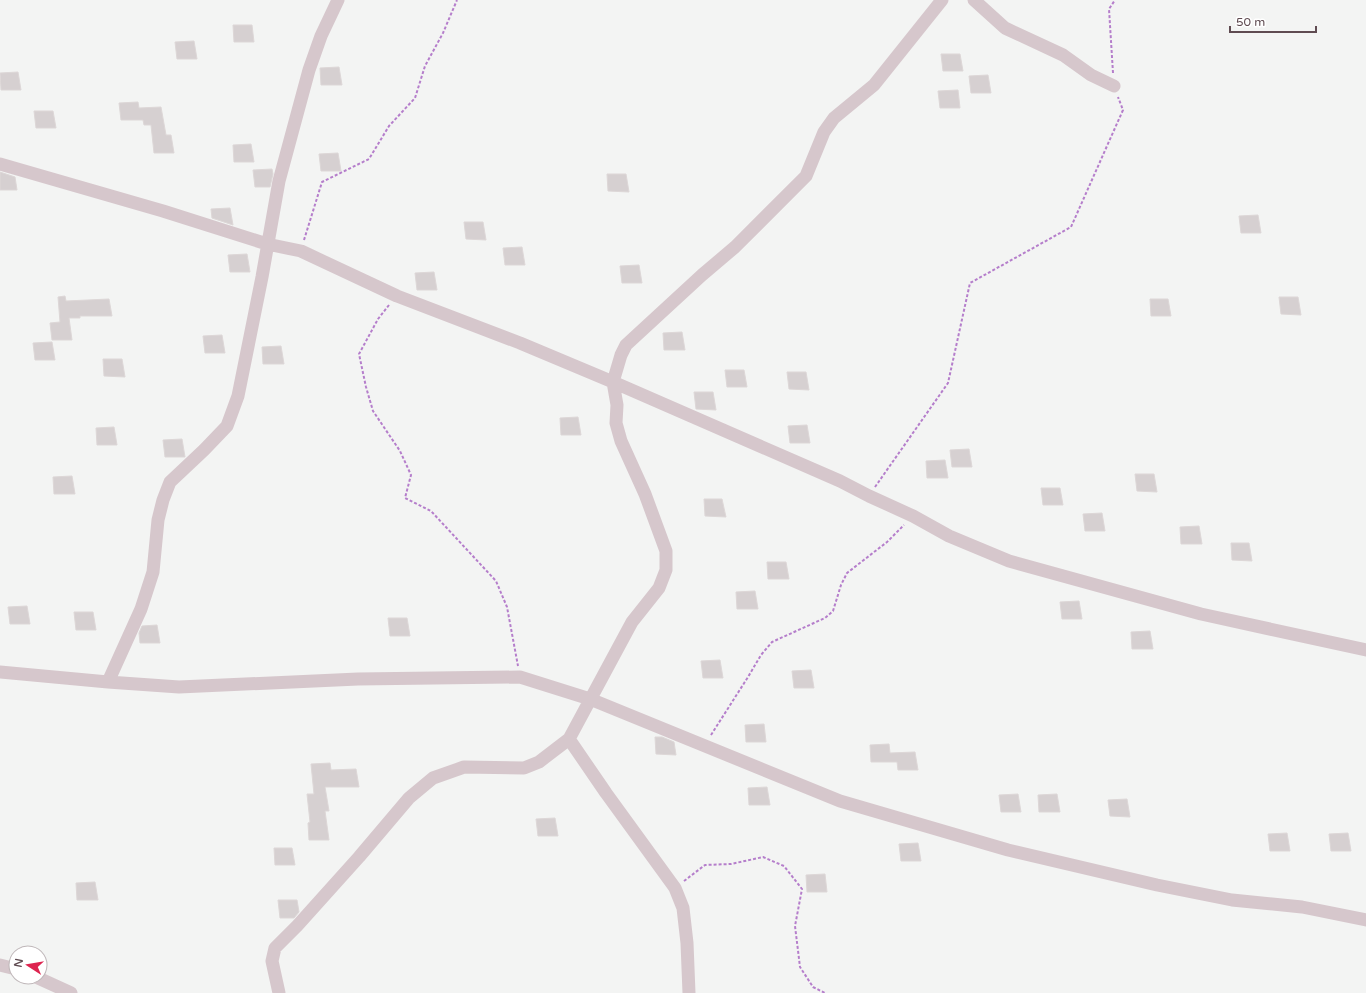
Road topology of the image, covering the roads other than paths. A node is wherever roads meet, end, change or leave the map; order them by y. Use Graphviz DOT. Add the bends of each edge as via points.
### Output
graph roads {
  1 [pos="338,0"];
  2 [pos="942,0"];
  3 [pos="974,0"];
  4 [pos="1114,86"];
  5 [pos="0,164"];
  6 [pos="268,244"];
  7 [pos="613,382"];
  8 [pos="1366,650"];
  9 [pos="0,672"];
  10 [pos="108,682"];
  11 [pos="590,699"];
  12 [pos="569,739"];
  13 [pos="1366,920"];
  14 [pos="48,982"];
  15 [pos="71,993"];
  16 [pos="279,993"];
  17 [pos="689,993"];
  1 -- 6 [label="street" via="309,70 279,181"];
  2 -- 7 [label="street" via="874,85 834,118 824,132 806,176 735,247 626,345"];
  3 -- 4 [label="street" via="1005,28 1063,55 1091,75"];
  5 -- 6 [label="street"];
  6 -- 7 [label="street" via="301,251 397,296"];
  6 -- 10 [label="street" via="238,396 227,426 170,482 158,520 153,572 141,608"];
  7 -- 8 [label="street" via="840,481 949,536 1008,561 1201,614"];
  7 -- 11 [label="street" via="616,423 621,441 645,494 666,551 666,570 659,588 632,622"];
  9 -- 10 [label="street"];
  10 -- 11 [label="street" via="179,687 358,679 520,677"];
  11 -- 12 [label="street"];
  11 -- 13 [label="street" via="840,801 1008,850 1232,900 1302,907"];
  12 -- 16 [label="street" via="539,762 524,768 464,767 433,778 409,798 359,857 275,948 272,961"];
  12 -- 17 [label="street" via="675,888 683,908"];
  14 -- 15 [label="street"];
}
